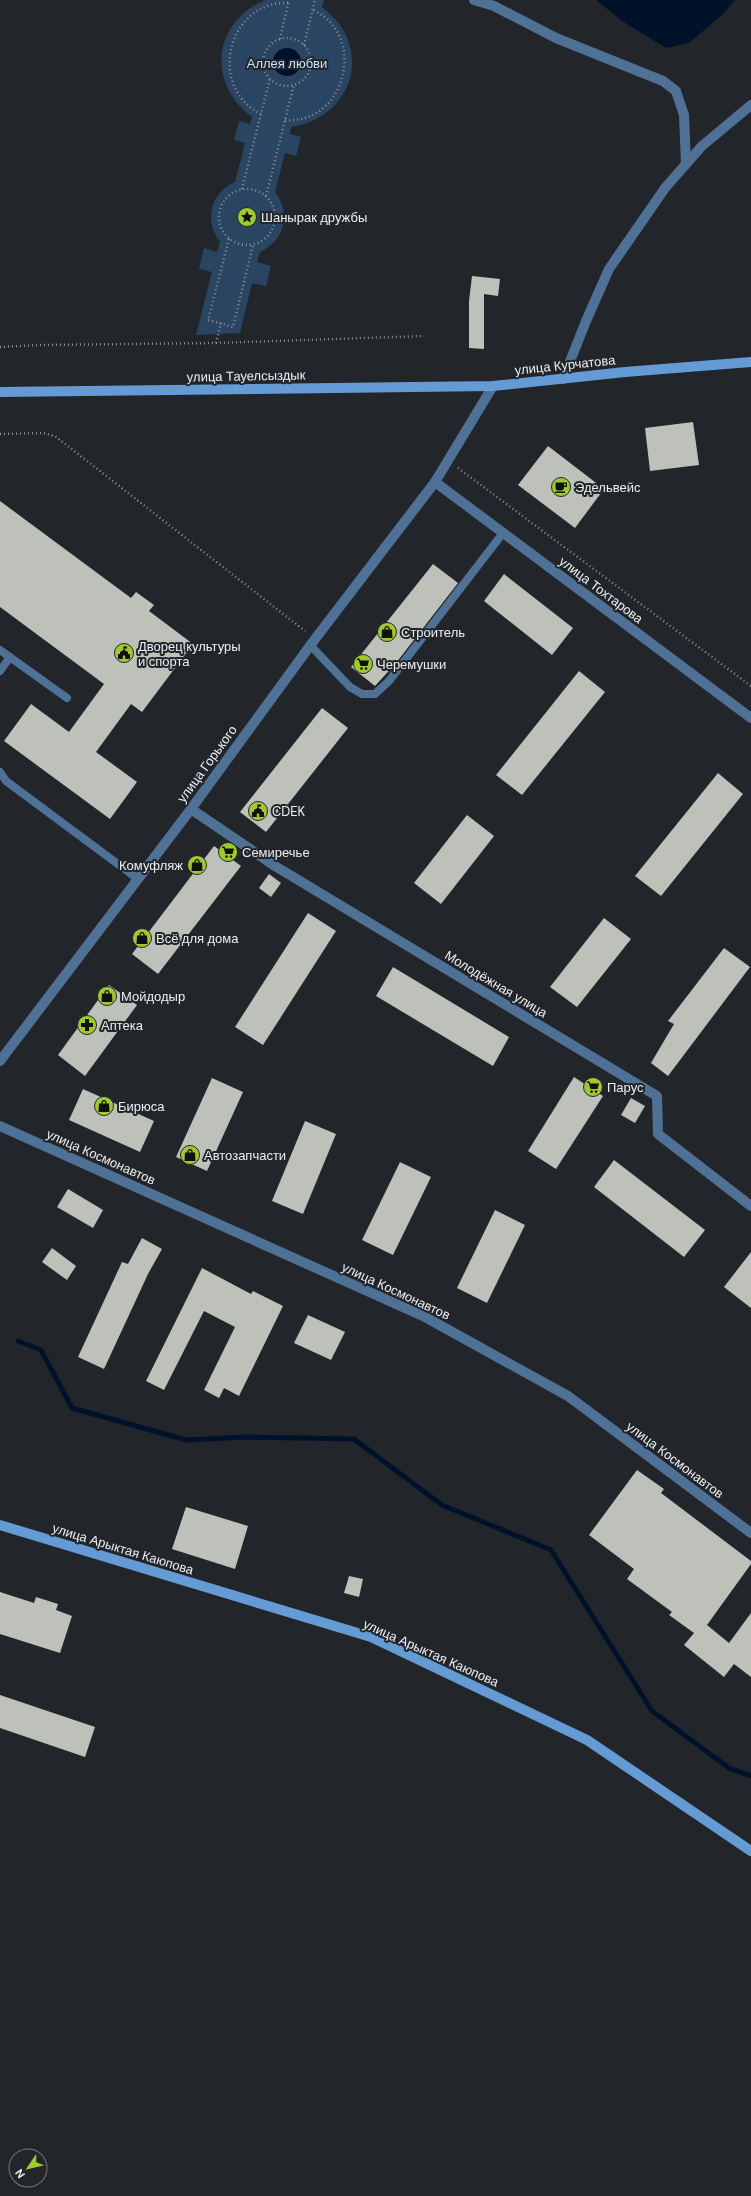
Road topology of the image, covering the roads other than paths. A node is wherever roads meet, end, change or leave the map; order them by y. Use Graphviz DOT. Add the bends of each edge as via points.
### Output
graph roads {
  1 [pos="474,0"];
  2 [pos="751,105"];
  3 [pos="686,164"];
  4 [pos="751,362"];
  5 [pos="563,379"];
  6 [pos="492,386"];
  7 [pos="0,392"];
  8 [pos="435,482"];
  9 [pos="503,533"];
  10 [pos="312,642"];
  11 [pos="0,650"];
  12 [pos="10,657"];
  13 [pos="0,671"];
  14 [pos="67,698"];
  15 [pos="751,718"];
  16 [pos="0,772"];
  17 [pos="191,809"];
  18 [pos="138,879"];
  19 [pos="0,1061"];
  20 [pos="0,1126"];
  21 [pos="751,1206"];
  22 [pos="0,1525"];
  23 [pos="751,1533"];
  24 [pos="751,1851"];
  1 -- 3 [label="street" via="494,6 556,38 663,81 676,91 684,115"];
  2 -- 3 [label="street" via="702,146"];
  3 -- 5 [label="street" via="665,188 609,270"];
  4 -- 5 [label="street, улица Курчатова"];
  5 -- 6 [label="street, улица Курчатова"];
  6 -- 7 [label="street, улица Тауелсыздык"];
  6 -- 8 [label="street"];
  8 -- 9 [label="street, улица Тохтарова"];
  8 -- 10 [label="street, улица Горького"];
  9 -- 10 [label="lane" via="389,681 375,694 362,694 350,687"];
  9 -- 15 [label="street, улица Тохтарова"];
  10 -- 17 [label="street, улица Горького"];
  11 -- 12 [label="lane"];
  12 -- 13 [label="lane"];
  12 -- 14 [label="lane"];
  16 -- 18 [label="lane" via="6,781"];
  17 -- 18 [label="street, улица Горького"];
  17 -- 21 [label="street, Молодёжная улица" via="275,866 657,1096 658,1134"];
  18 -- 19 [label="street, улица Горького"];
  20 -- 23 [label="street, улица Космонавтов" via="425,1317 568,1396"];
  22 -- 24 [label="street, улица Арыктая Каюпова" via="371,1637 587,1740"];
}
